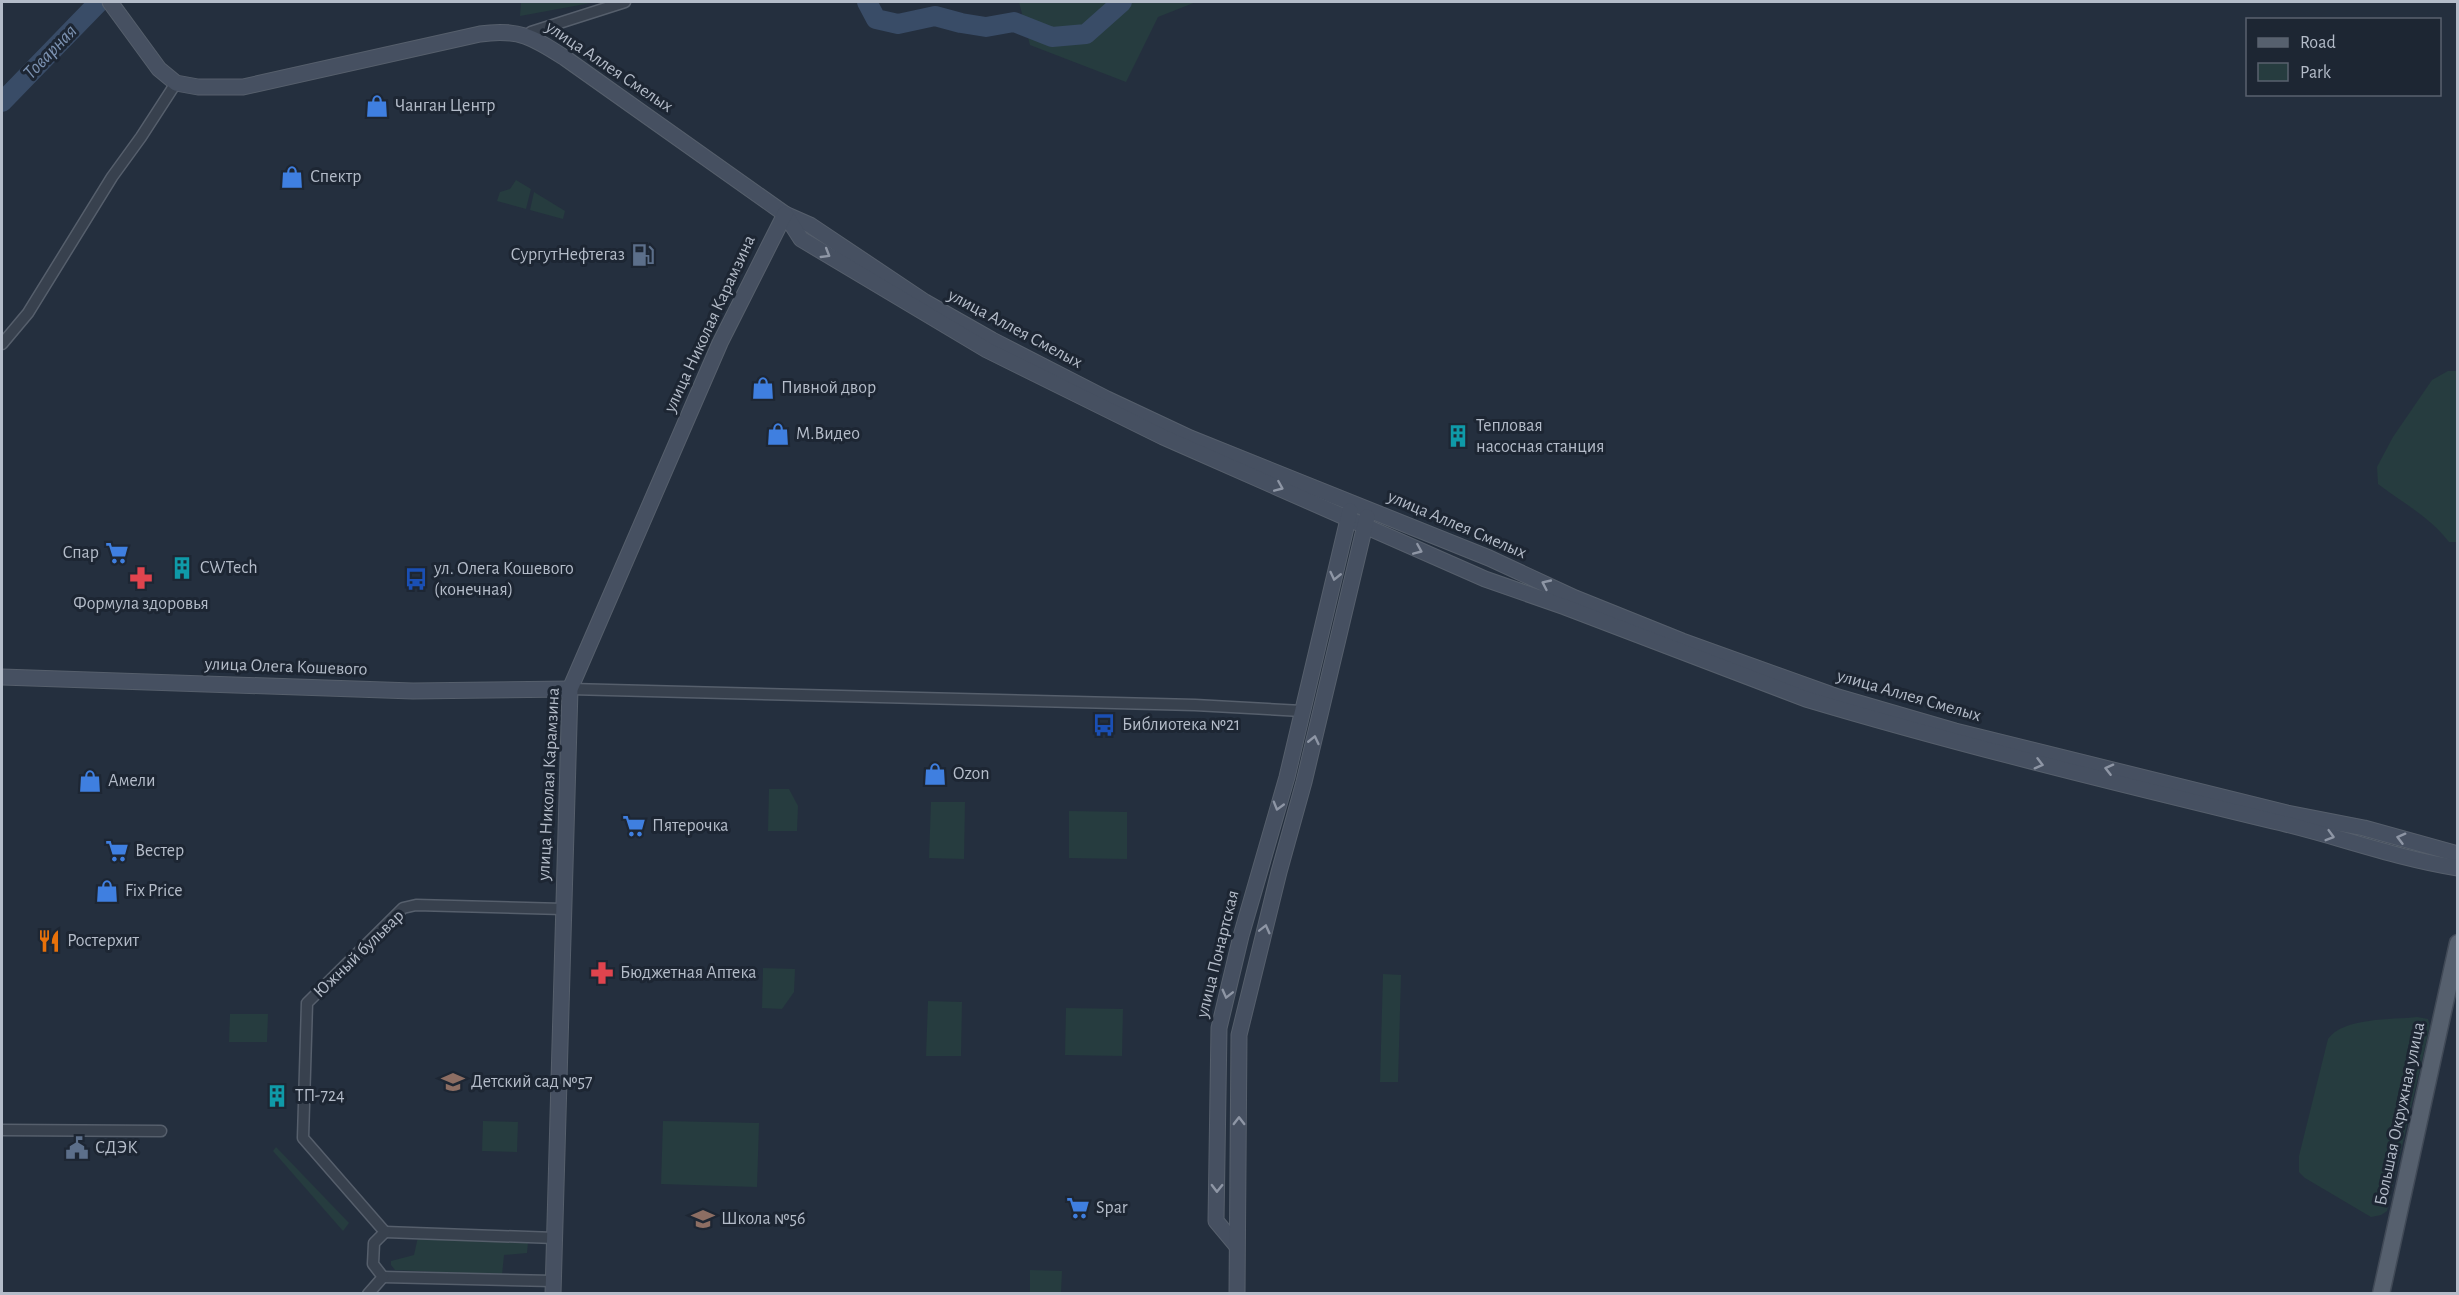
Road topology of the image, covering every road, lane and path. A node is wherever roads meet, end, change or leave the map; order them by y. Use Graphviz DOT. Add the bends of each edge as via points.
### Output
graph roads {
  1 [pos="110,2"];
  2 [pos="625,2"];
  3 [pos="528,35"];
  4 [pos="176,83"];
  5 [pos="785,214"];
  6 [pos="2,344"];
  7 [pos="1352,502"];
  8 [pos="1369,510"];
  9 [pos="1348,519"];
  10 [pos="1365,527"];
  11 [pos="2,677"];
  12 [pos="570,689"];
  13 [pos="1302,711"];
  14 [pos="1287,777"];
  15 [pos="1304,782"];
  16 [pos="2457,854"];
  17 [pos="2457,868"];
  18 [pos="563,909"];
  19 [pos="2457,943"];
  20 [pos="2,1130"];
  21 [pos="160,1131"];
  22 [pos="1216,1221"];
  23 [pos="1237,1221"];
  24 [pos="385,1232"];
  25 [pos="555,1238"];
  26 [pos="1236,1245"];
  27 [pos="383,1277"];
  28 [pos="553,1287"];
  29 [pos="368,1293"];
  30 [pos="1237,1293"];
  31 [pos="2381,1293"];
  1 -- 4 [label="main road" via="159,69"];
  2 -- 3 [label="street, улица Аллея Смелых"];
  3 -- 4 [label="main road, улица Аллея Смелых" via="480,34 243,87"];
  3 -- 5 [label="main road, улица Аллея Смелых"];
  4 -- 6 [label="street" via="28,313"];
  5 -- 7 [label="main road, улица Аллея Смелых" via="810,225 925,302 1070,381 1190,438"];
  5 -- 9 [label="main road, one-way" via="801,238 987,350 1152,432"];
  5 -- 12 [label="main road, улица Николая Карамзина" via="720,343"];
  7 -- 8 [label="main road, улица Аллея Смелых"];
  7 -- 9 [label="main road, улица Понартская"];
  8 -- 10 [label="main road"];
  16 -- 8 [label="main road, улица Аллея Смелых, one-way" via="2364,828 2287,813 1955,731 1838,697 1671,637"];
  9 -- 10 [label="main road"];
  9 -- 13 [label="main road, улица Понартская, one-way"];
  15 -- 10 [label="main road, one-way"];
  10 -- 17 [label="main road, one-way" via="1485,579 1806,699 2053,768"];
  11 -- 12 [label="main road, улица Олега Кошевого" via="413,691"];
  12 -- 13 [label="street"];
  12 -- 18 [label="main road, улица Николая Карамзина"];
  13 -- 14 [label="main road, улица Понартская"];
  14 -- 15 [label="main road"];
  14 -- 22 [label="main road, улица Понартская, one-way" via="1219,1028"];
  23 -- 15 [label="main road, one-way" via="1239,1035"];
  18 -- 24 [label="street, Южный бульвар" via="416,905 403,908 307,1003 303,1138"];
  18 -- 25 [label="main road, улица Николая Карамзина"];
  19 -- 31 [label="main road, Большая Окружная улица"];
  20 -- 21 [label="street"];
  22 -- 23 [label="main road"];
  22 -- 26 [label="main road"];
  23 -- 26 [label="main road"];
  24 -- 25 [label="street"];
  24 -- 27 [label="street" via="374,1243 373,1264"];
  25 -- 28 [label="main road, улица Николая Карамзина"];
  26 -- 30 [label="main road"];
  27 -- 28 [label="street"];
  27 -- 29 [label="street"];
}
